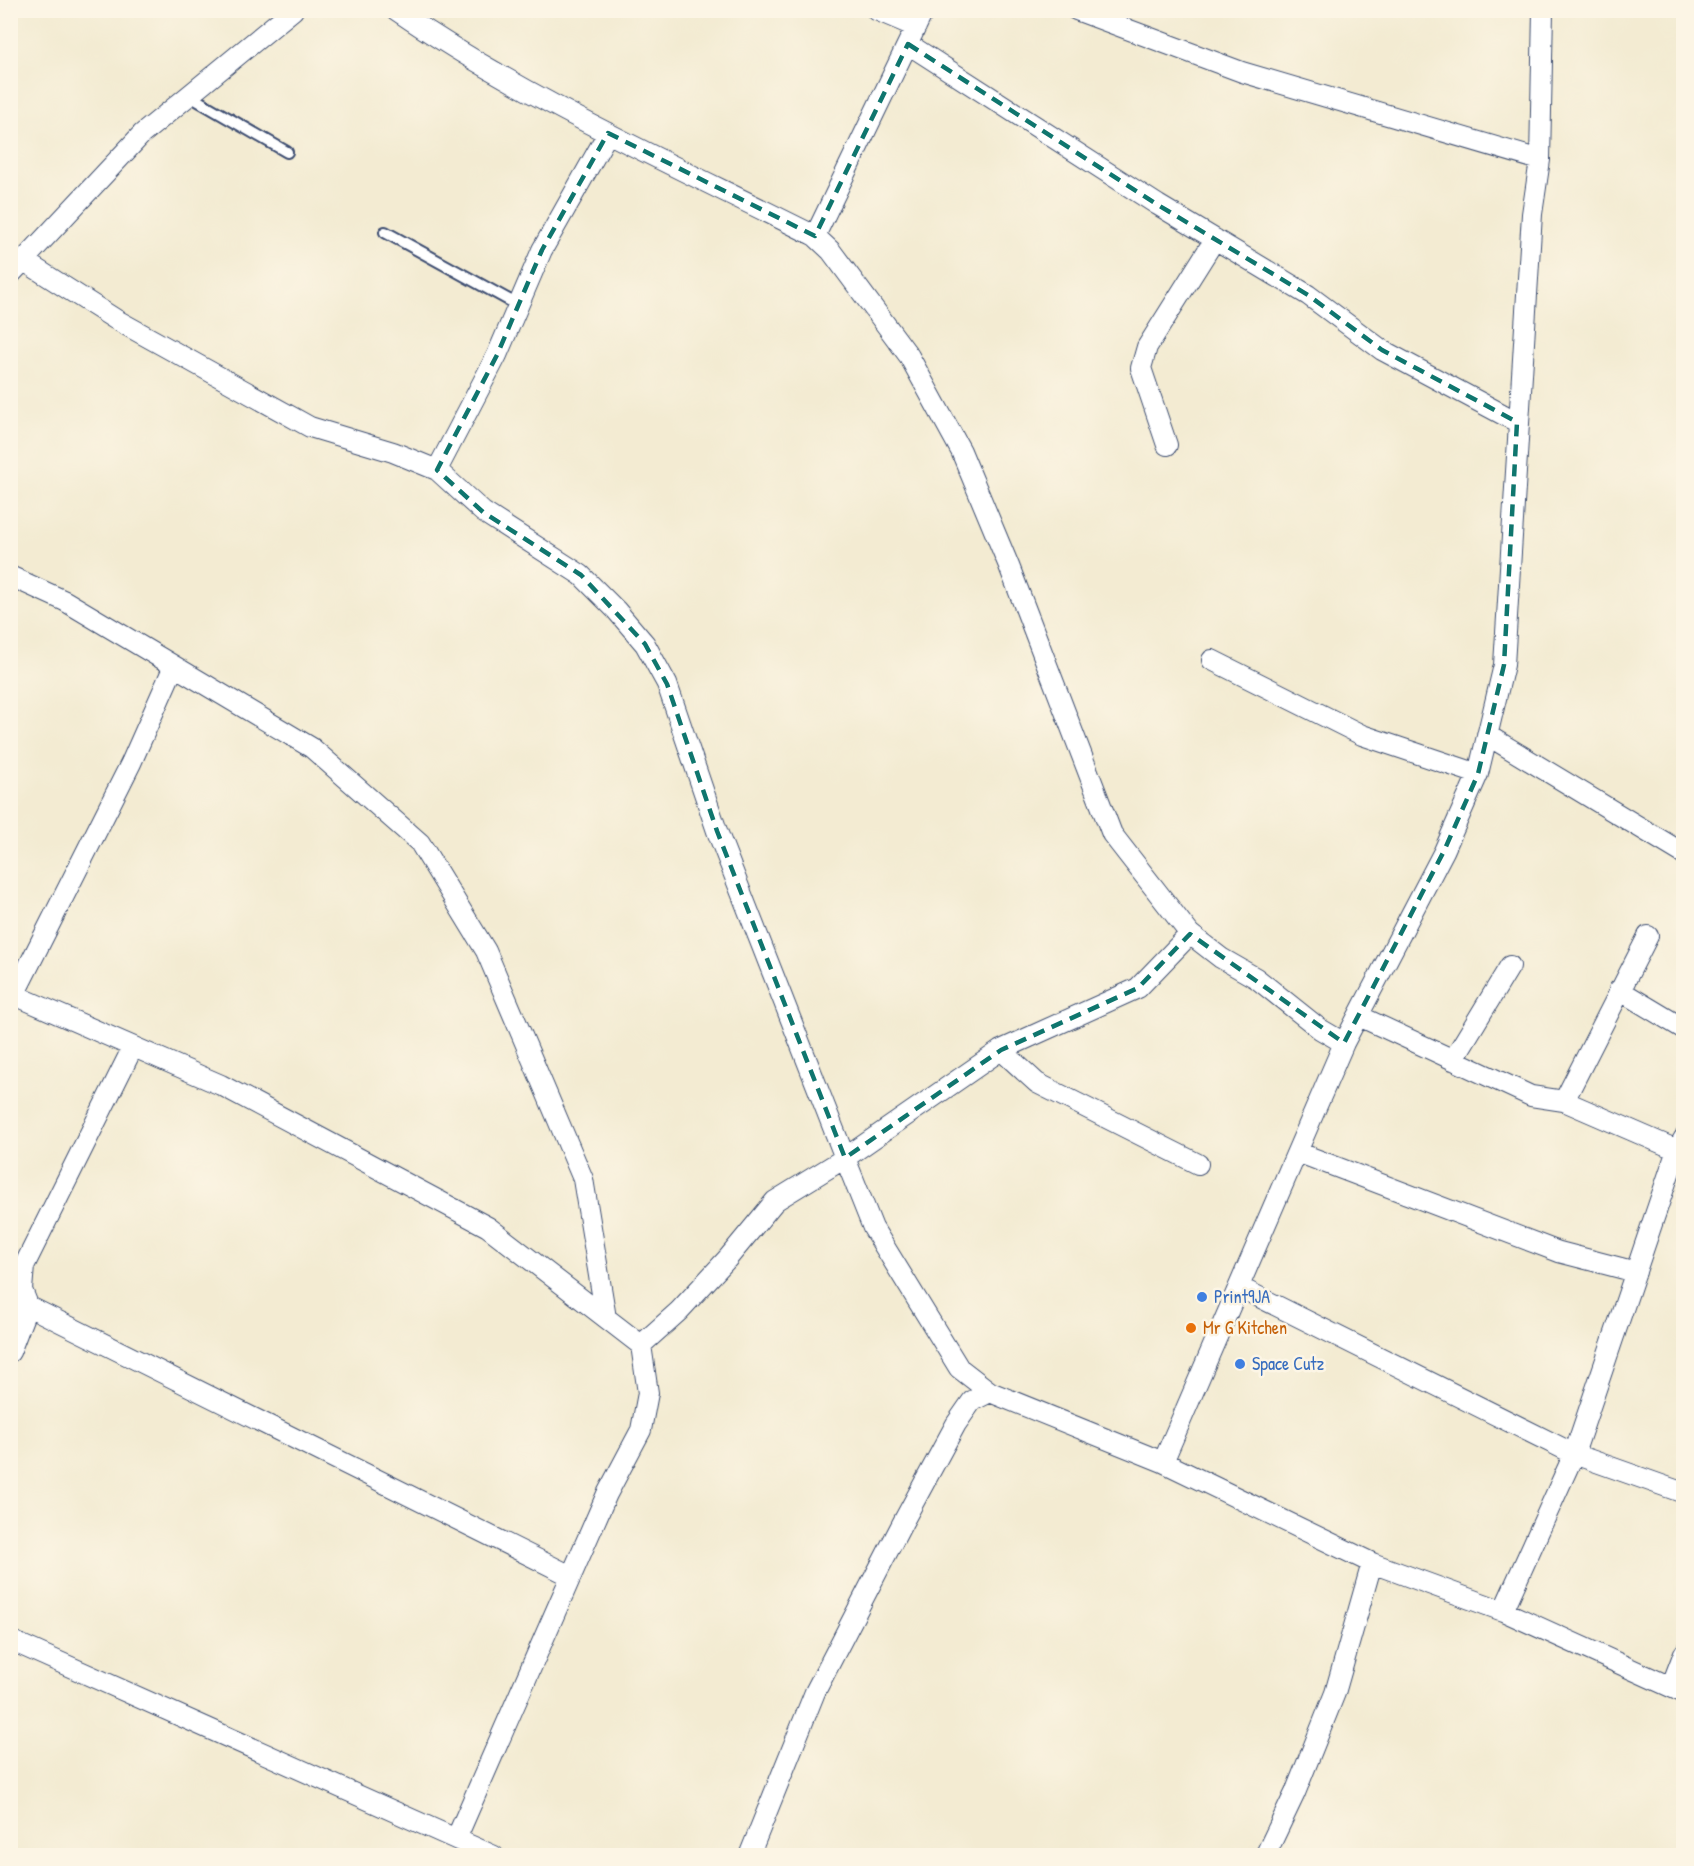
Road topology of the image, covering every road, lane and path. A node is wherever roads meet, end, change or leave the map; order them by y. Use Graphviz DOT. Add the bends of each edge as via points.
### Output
graph roads {
  1 [pos="293,10"];
  2 [pos="396,10"];
  3 [pos="876,10"];
  4 [pos="1076,10"];
  5 [pos="1543,10"];
  6 [pos="916,27"];
  7 [pos="188,95"];
  8 [pos="608,133"];
  9 [pos="287,152"];
  10 [pos="1540,160"];
  11 [pos="385,232"];
  12 [pos="815,236"];
  13 [pos="1215,239"];
  14 [pos="17,268"];
  15 [pos="518,305"];
  16 [pos="1517,422"];
  17 [pos="1167,445"];
  18 [pos="437,470"];
  19 [pos="10,576"];
  20 [pos="1212,660"];
  21 [pos="174,666"];
  22 [pos="1487,735"];
  23 [pos="1478,774"];
  24 [pos="1683,854"];
  25 [pos="1190,934"];
  26 [pos="1648,936"];
  27 [pos="1510,966"];
  28 [pos="1619,990"];
  29 [pos="12,994"];
  30 [pos="1359,1016"];
  31 [pos="1683,1029"];
  32 [pos="1344,1043"];
  33 [pos="133,1047"];
  34 [pos="1001,1050"];
  35 [pos="1453,1060"];
  36 [pos="1564,1101"];
  37 [pos="1681,1148"];
  38 [pos="1297,1152"];
  39 [pos="845,1158"];
  40 [pos="1198,1164"];
  41 [pos="1636,1272"];
  42 [pos="1239,1287"];
  43 [pos="19,1301"];
  44 [pos="606,1318"];
  45 [pos="641,1345"];
  46 [pos="10,1352"];
  47 [pos="990,1392"];
  48 [pos="1574,1454"];
  49 [pos="1163,1461"];
  50 [pos="1683,1493"];
  51 [pos="1372,1563"];
  52 [pos="571,1576"];
  53 [pos="1503,1611"];
  54 [pos="10,1640"];
  55 [pos="1683,1653"];
  56 [pos="1677,1690"];
  57 [pos="456,1839"];
  58 [pos="494,1856"];
  59 [pos="749,1856"];
  60 [pos="1265,1856"];
  1 -- 7 [label="street"];
  2 -- 8 [label="street" via="495,72"];
  3 -- 6 [label="street"];
  4 -- 10 [label="street" via="1242,72"];
  5 -- 10 [label="street"];
  6 -- 12 [label="street"];
  6 -- 13 [label="street"];
  7 -- 9 [label="lane"];
  7 -- 14 [label="street" via="142,134"];
  8 -- 12 [label="street"];
  8 -- 15 [label="street" via="542,250"];
  10 -- 16 [label="street" via="1532,214"];
  11 -- 15 [label="lane"];
  12 -- 25 [label="street" via="831,251 909,356 961,451 1112,834"];
  13 -- 16 [label="street" via="1308,295 1382,350"];
  13 -- 17 [label="street" via="1147,347 1141,369"];
  14 -- 18 [label="street" via="310,427"];
  15 -- 18 [label="street" via="497,355"];
  16 -- 22 [label="street" via="1504,665"];
  18 -- 39 [label="street" via="483,512 581,574 645,644 667,684 717,831"];
  19 -- 21 [label="street" via="65,601"];
  20 -- 23 [label="street" via="1362,735"];
  21 -- 29 [label="street" via="145,734"];
  21 -- 44 [label="street" via="312,748 420,843 486,951 583,1179"];
  22 -- 23 [label="street"];
  22 -- 24 [label="street"];
  23 -- 30 [label="street" via="1444,851"];
  25 -- 32 [label="street"];
  25 -- 34 [label="street" via="1138,988"];
  26 -- 28 [label="street"];
  27 -- 35 [label="street"];
  28 -- 31 [label="street"];
  28 -- 36 [label="street"];
  29 -- 33 [label="street"];
  30 -- 32 [label="street"];
  30 -- 35 [label="street"];
  32 -- 38 [label="street"];
  33 -- 43 [label="street" via="24,1266"];
  33 -- 44 [label="street" via="222,1085 488,1227"];
  34 -- 39 [label="street"];
  34 -- 40 [label="street" via="1037,1083"];
  35 -- 36 [label="street" via="1531,1096"];
  36 -- 37 [label="street"];
  37 -- 41 [label="street"];
  38 -- 41 [label="street" via="1559,1252"];
  38 -- 42 [label="street"];
  39 -- 45 [label="street" via="775,1201 679,1311"];
  39 -- 47 [label="street" via="879,1238 959,1368"];
  41 -- 48 [label="street"];
  42 -- 48 [label="street"];
  42 -- 49 [label="street"];
  43 -- 46 [label="street"];
  43 -- 52 [label="street"];
  44 -- 45 [label="street"];
  45 -- 52 [label="street" via="648,1393 641,1430"];
  47 -- 49 [label="street"];
  47 -- 59 [label="street" via="972,1401 903,1522 815,1692"];
  48 -- 50 [label="street"];
  48 -- 53 [label="street"];
  49 -- 51 [label="street"];
  51 -- 53 [label="street"];
  51 -- 60 [label="street" via="1335,1693"];
  52 -- 57 [label="street"];
  53 -- 56 [label="street"];
  54 -- 57 [label="street"];
  55 -- 56 [label="street"];
  57 -- 58 [label="street"];
}
